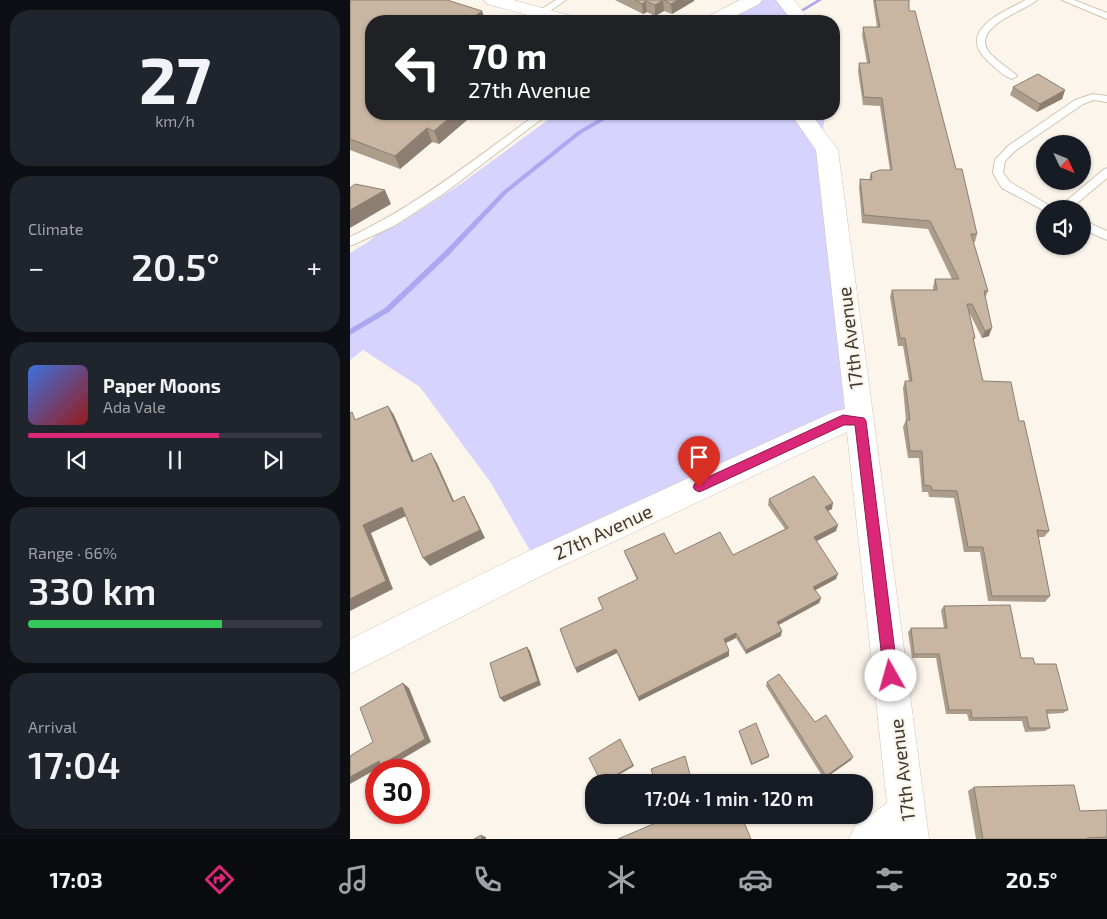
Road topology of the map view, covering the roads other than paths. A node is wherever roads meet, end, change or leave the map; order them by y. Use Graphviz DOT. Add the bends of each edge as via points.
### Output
graph roads {
  1 [pos="493,0"];
  2 [pos="562,0"];
  3 [pos="753,0"];
  4 [pos="1033,0"];
  5 [pos="1066,0"];
  6 [pos="787,2"];
  7 [pos="541,13"];
  8 [pos="548,15"];
  9 [pos="724,15"];
  10 [pos="797,15"];
  11 [pos="1107,16"];
  12 [pos="1012,76"];
  13 [pos="1107,99"];
  14 [pos="535,120"];
  15 [pos="815,120"];
  16 [pos="1107,172"];
  17 [pos="1073,200"];
  18 [pos="1036,201"];
  19 [pos="1091,228"];
  20 [pos="1107,236"];
  21 [pos="350,242"];
  22 [pos="860,421"];
  23 [pos="350,656"];
  24 [pos="908,826"];
  25 [pos="868,839"];
  1 -- 7 [label="street"];
  2 -- 7 [label="lane"];
  3 -- 9 [label="street"];
  4 -- 12 [label="lane" via="983,31 982,49"];
  5 -- 11 [label="lane"];
  6 -- 10 [label="street"];
  7 -- 8 [label="street"];
  13 -- 18 [label="lane" via="1093,97 1079,102 1012,148 1000,160 998,173 1006,185"];
  14 -- 21 [label="lane" via="438,191 390,222"];
  15 -- 22 [label="street, 17th Avenue" via="826,150"];
  16 -- 17 [label="lane"];
  19 -- 20 [label="lane"];
  22 -- 23 [label="street, 27th Avenue" via="843,420 538,562"];
  22 -- 24 [label="street, 17th Avenue"];
  24 -- 25 [label="street"];
}
